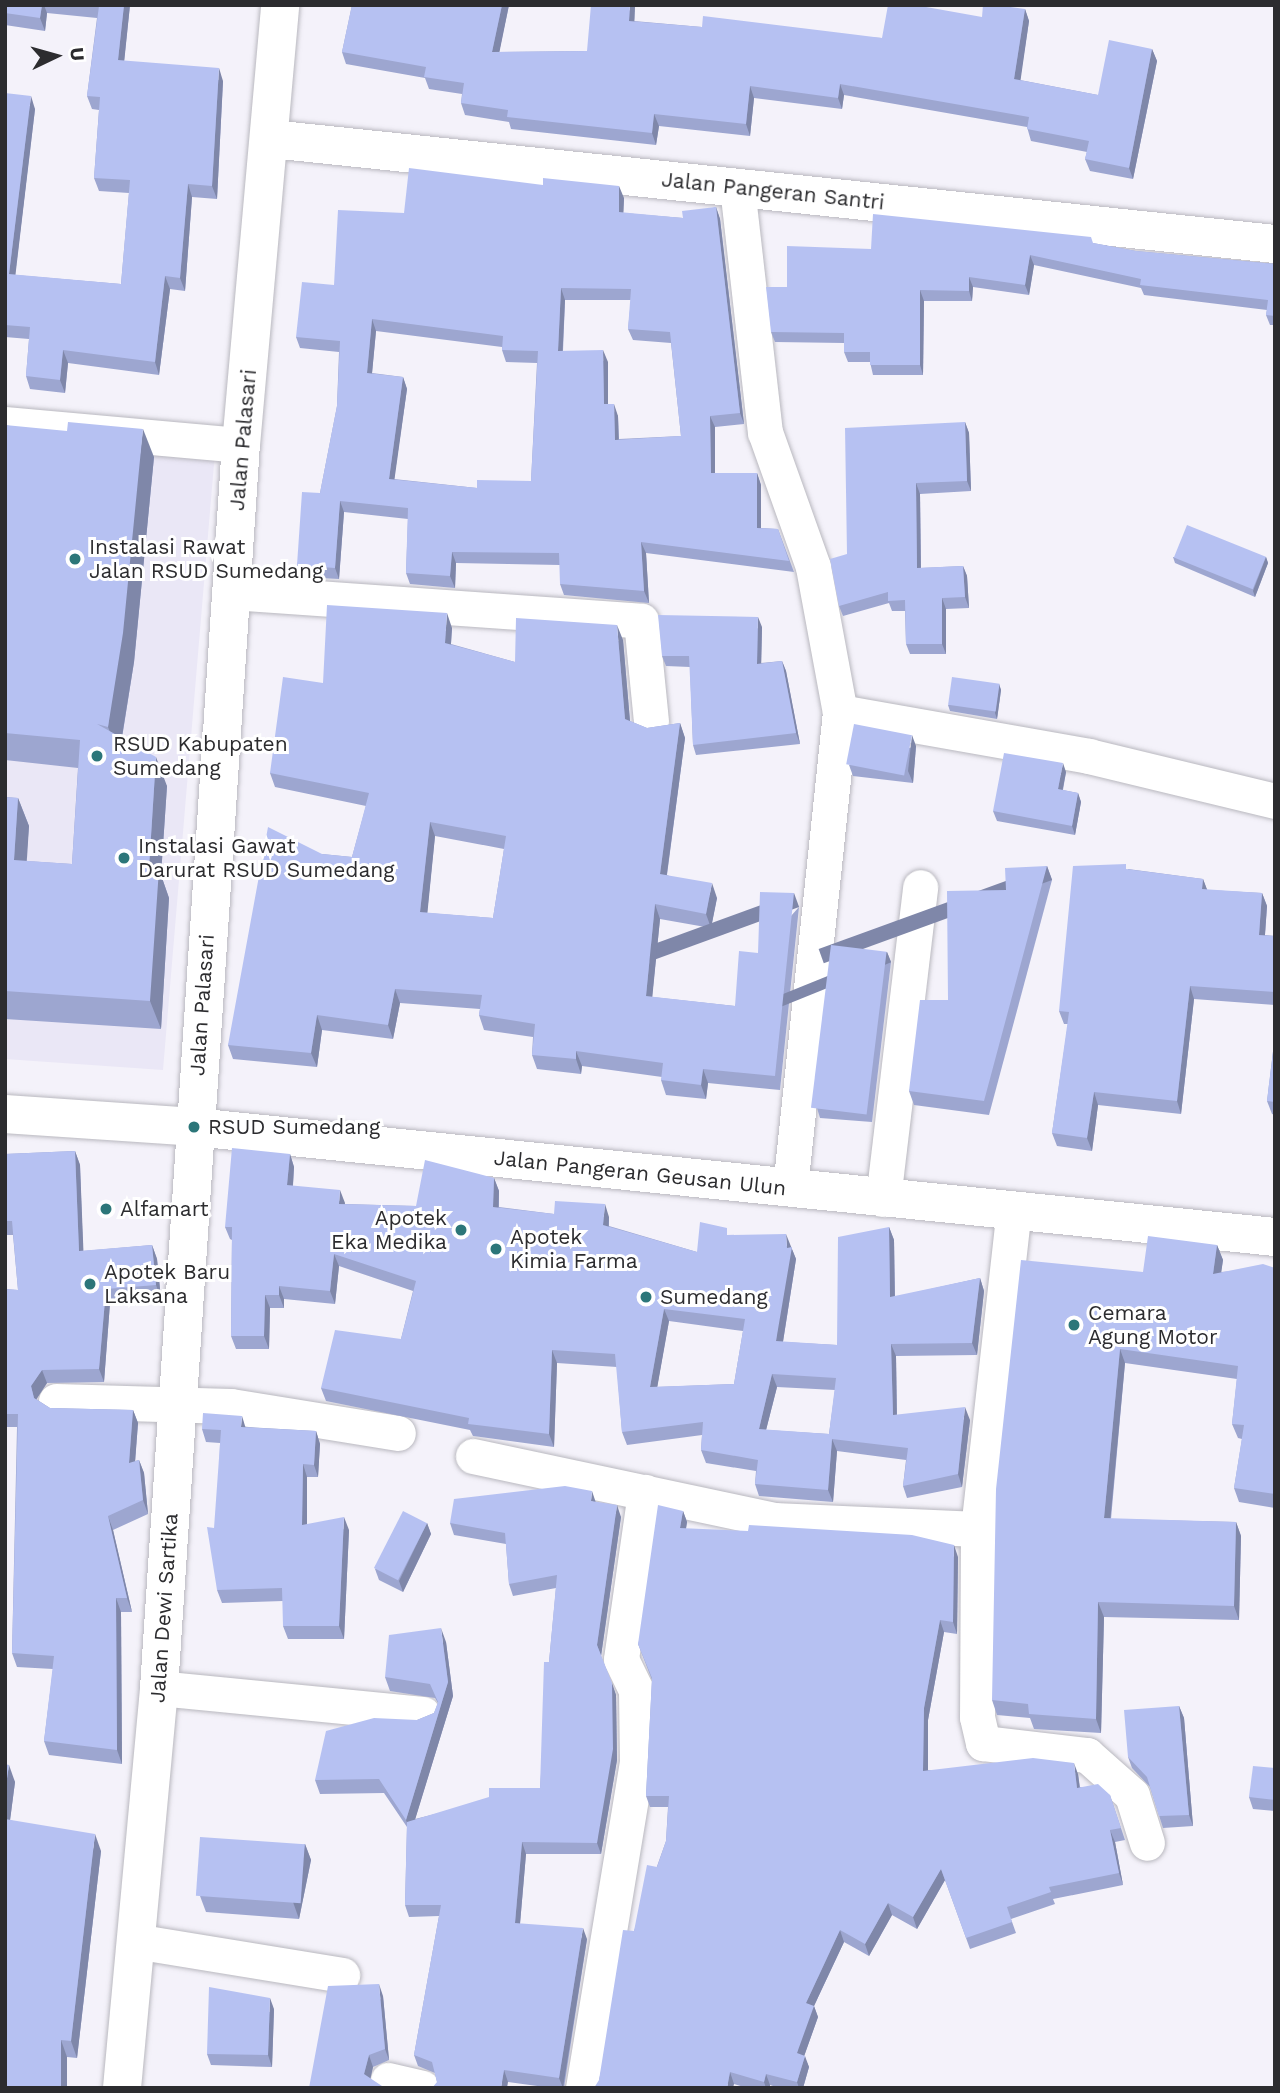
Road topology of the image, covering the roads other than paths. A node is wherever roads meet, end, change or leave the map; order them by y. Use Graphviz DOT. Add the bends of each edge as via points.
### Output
graph roads {
  1 [pos="280,5"];
  2 [pos="271,139"];
  3 [pos="737,187"];
  4 [pos="1275,244"];
  5 [pos="5,424"];
  6 [pos="241,446"];
  7 [pos="231,592"];
  8 [pos="840,712"];
  9 [pos="651,722"];
  10 [pos="1275,801"];
  11 [pos="920,887"];
  12 [pos="5,1114"];
  13 [pos="194,1126"];
  14 [pos="790,1188"];
  15 [pos="883,1199"];
  16 [pos="1013,1215"];
  17 [pos="1275,1237"];
  18 [pos="57,1401"];
  19 [pos="176,1407"];
  20 [pos="398,1433"];
  21 [pos="473,1456"];
  22 [pos="645,1493"];
  23 [pos="978,1529"];
  24 [pos="159,1688"];
  25 [pos="423,1714"];
  26 [pos="1147,1843"];
  27 [pos="135,1941"];
  28 [pos="342,1975"];
  29 [pos="388,2080"];
  30 [pos="122,2088"];
  31 [pos="422,2088"];
  32 [pos="583,2088"];
  1 -- 2 [label="street, Jalan Palasari"];
  2 -- 3 [label="street, Jalan Pangeran Santri"];
  2 -- 6 [label="street, Jalan Palasari"];
  3 -- 4 [label="street, Jalan Pangeran Santri"];
  3 -- 8 [label="street" via="765,432 813,568"];
  5 -- 6 [label="street"];
  6 -- 7 [label="street, Jalan Palasari"];
  7 -- 9 [label="street" via="641,621"];
  7 -- 13 [label="street, Jalan Palasari"];
  8 -- 10 [label="street" via="1089,756"];
  8 -- 14 [label="street"];
  11 -- 15 [label="street"];
  12 -- 13 [label="street, Jalan Pangeran Geusan Ulun"];
  13 -- 14 [label="street, Jalan Pangeran Geusan Ulun"];
  13 -- 19 [label="street, Jalan Dewi Sartika"];
  14 -- 15 [label="street, Jalan Pangeran Geusan Ulun"];
  15 -- 16 [label="street, Jalan Pangeran Geusan Ulun"];
  16 -- 17 [label="street, Jalan Pangeran Geusan Ulun"];
  16 -- 23 [label="street"];
  18 -- 19 [label="street"];
  19 -- 20 [label="street" via="231,1406"];
  19 -- 24 [label="street, Jalan Dewi Sartika"];
  21 -- 22 [label="street"];
  22 -- 23 [label="street" via="774,1520"];
  22 -- 32 [label="street" via="621,1659 636,1690 637,1762"];
  23 -- 26 [label="street" via="977,1717 983,1743 1087,1755 1132,1795"];
  24 -- 25 [label="street"];
  24 -- 27 [label="street, Jalan Dewi Sartika"];
  27 -- 28 [label="street"];
  27 -- 30 [label="street, Jalan Dewi Sartika"];
  29 -- 31 [label="street"];
}
